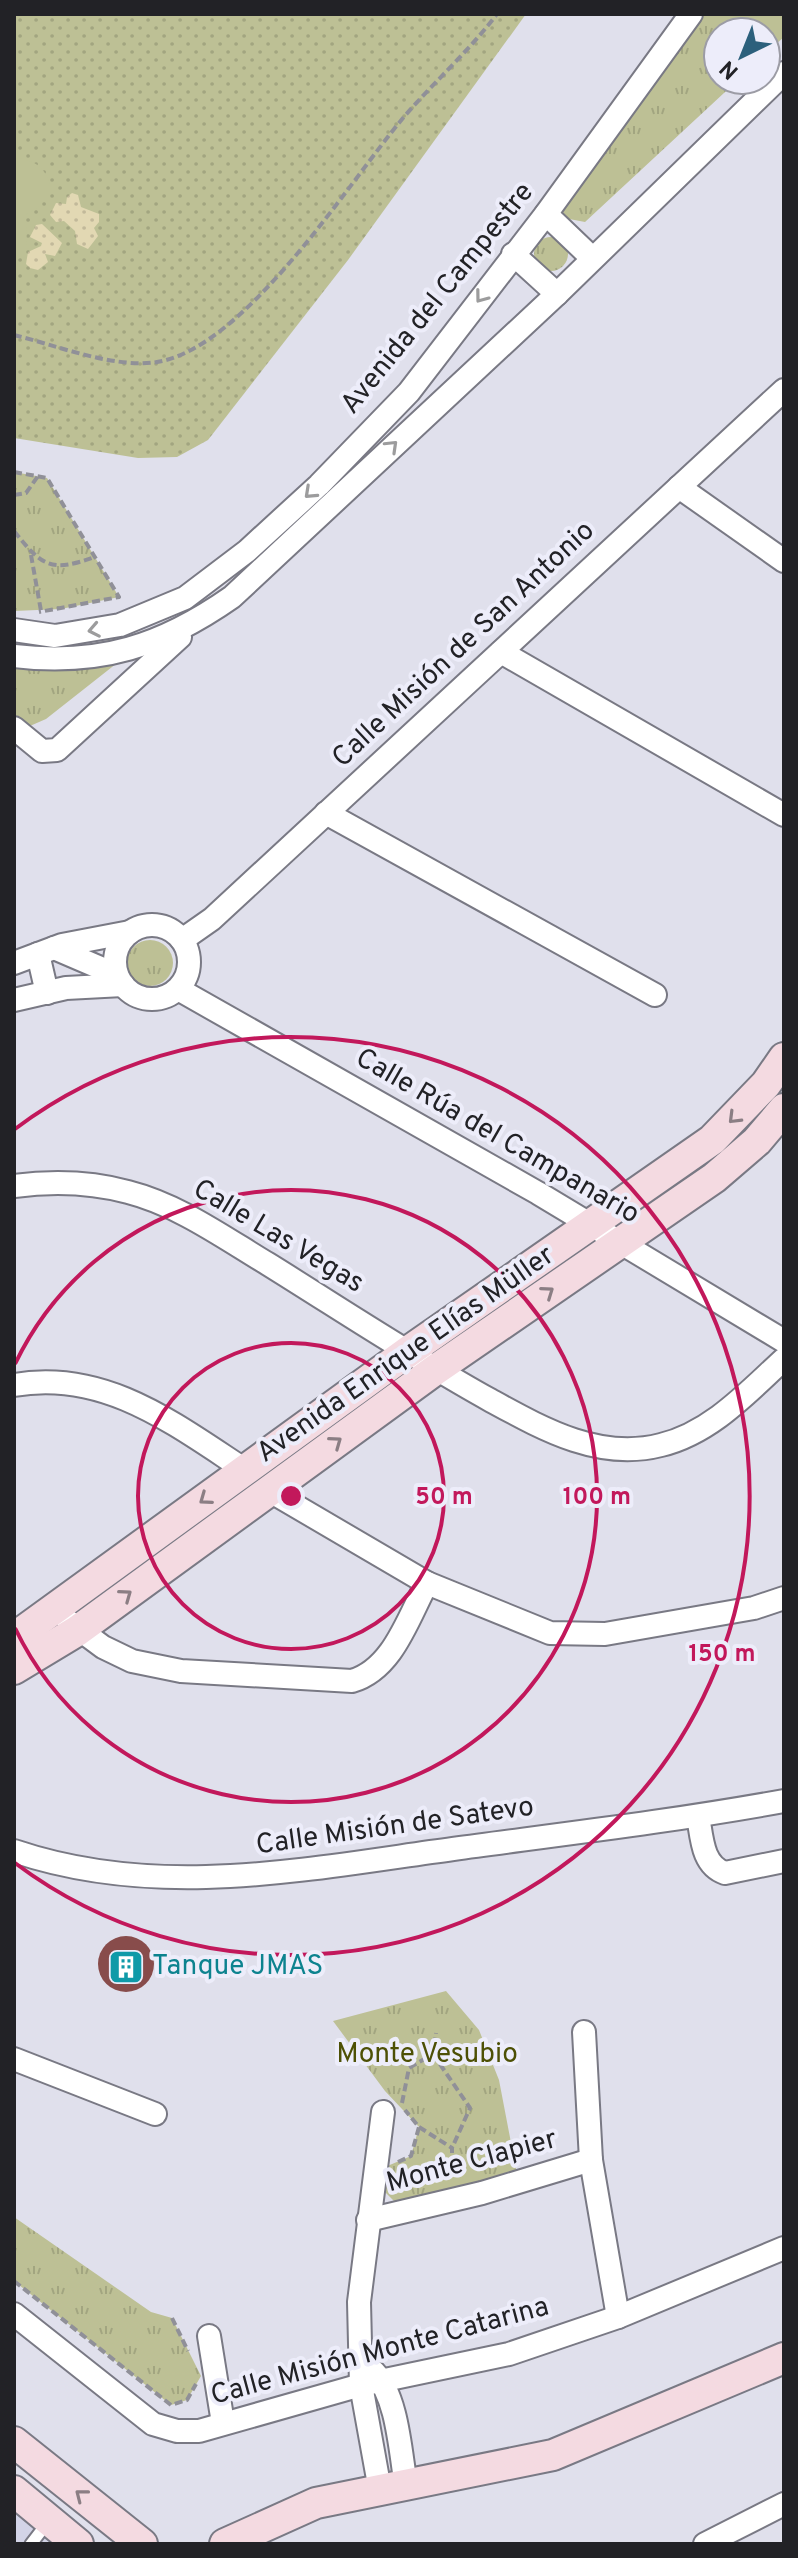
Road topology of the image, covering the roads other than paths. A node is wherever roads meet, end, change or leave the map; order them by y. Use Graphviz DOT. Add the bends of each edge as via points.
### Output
graph roads {
  1 [pos="691,14"];
  2 [pos="784,73"];
  3 [pos="546,214"];
  4 [pos="513,254"];
  5 [pos="592,258"];
  6 [pos="557,294"];
  7 [pos="784,390"];
  8 [pos="679,487"];
  9 [pos="784,561"];
  10 [pos="212,578"];
  11 [pos="232,597"];
  12 [pos="195,623"];
  13 [pos="14,630"];
  14 [pos="501,652"];
  15 [pos="14,656"];
  16 [pos="14,728"];
  17 [pos="326,813"];
  18 [pos="784,815"];
  19 [pos="130,932"];
  20 [pos="182,940"];
  21 [pos="46,951"];
  22 [pos="14,963"];
  23 [pos="120,980"];
  24 [pos="178,989"];
  25 [pos="47,993"];
  26 [pos="655,995"];
  27 [pos="14,1000"];
  28 [pos="784,1058"];
  29 [pos="784,1109"];
  30 [pos="14,1186"];
  31 [pos="589,1225"];
  32 [pos="620,1242"];
  33 [pos="784,1341"];
  34 [pos="409,1351"];
  35 [pos="784,1359"];
  36 [pos="435,1370"];
  37 [pos="14,1385"];
  38 [pos="245,1470"];
  39 [pos="270,1491"];
  40 [pos="427,1583"];
  41 [pos="784,1598"];
  42 [pos="57,1608"];
  43 [pos="77,1631"];
  44 [pos="14,1638"];
  45 [pos="14,1669"];
  46 [pos="784,1801"];
  47 [pos="698,1816"];
  48 [pos="14,1851"];
  49 [pos="784,1861"];
  50 [pos="584,2032"];
  51 [pos="14,2059"];
  52 [pos="392,2106"];
  53 [pos="155,2114"];
  54 [pos="591,2160"];
  55 [pos="368,2220"];
  56 [pos="784,2248"];
  57 [pos="14,2314"];
  58 [pos="618,2317"];
  59 [pos="209,2336"];
  60 [pos="784,2358"];
  61 [pos="372,2383"];
  62 [pos="223,2423"];
  63 [pos="14,2442"];
  64 [pos="393,2487"];
  65 [pos="14,2491"];
  66 [pos="784,2504"];
  67 [pos="50,2520"];
  68 [pos="31,2544"];
  69 [pos="78,2544"];
  70 [pos="142,2544"];
  71 [pos="225,2544"];
  72 [pos="705,2544"];
  1 -- 3 [label="street, Avenida del Campestre"];
  2 -- 5 [label="street, Avenida del Campestre"];
  3 -- 4 [label="street, Avenida del Campestre"];
  3 -- 5 [label="street"];
  4 -- 6 [label="street"];
  4 -- 10 [label="street, Avenida del Campestre, one-way" via="387,417"];
  5 -- 6 [label="street, Avenida del Campestre"];
  11 -- 6 [label="street, Avenida del Campestre, one-way"];
  7 -- 8 [label="street, Calle Misión de San Antonio"];
  8 -- 9 [label="street"];
  8 -- 14 [label="street, Calle Misión de San Antonio"];
  10 -- 11 [label="street"];
  10 -- 13 [label="street, Avenida del Campestre, one-way" via="185,598 120,625 55,636"];
  11 -- 12 [label="street, Avenida del Campestre"];
  12 -- 15 [label="street, Avenida del Campestre" via="165,639 95,657"];
  12 -- 16 [label="street, Avenida del Campestre" via="57,750 42,751"];
  14 -- 17 [label="street, Calle Misión de San Antonio"];
  14 -- 18 [label="street"];
  17 -- 20 [label="street, Calle Misión de San Antonio" via="212,919"];
  17 -- 26 [label="street"];
  19 -- 20 [label="street" via="163,927"];
  19 -- 21 [label="street"];
  19 -- 23 [label="street" via="117,952"];
  20 -- 24 [label="street" via="189,960"];
  21 -- 22 [label="street"];
  21 -- 23 [label="street"];
  21 -- 25 [label="street"];
  23 -- 24 [label="street" via="144,998 156,999"];
  23 -- 25 [label="street"];
  24 -- 31 [label="street, Calle Rúa del Campanario"];
  25 -- 27 [label="street"];
  28 -- 31 [label="main road, Avenida Enrique Elías Müller, one-way" via="712,1140"];
  29 -- 32 [label="main road, Avenida Enrique Elías Müller" via="714,1178"];
  30 -- 34 [label="street, Calle Las Vegas" via="80,1183 129,1192 183,1212"];
  31 -- 32 [label="street, Calle Rúa del Campanario"];
  31 -- 34 [label="main road, Avenida Enrique Elías Müller"];
  32 -- 33 [label="street, Calle Rúa del Campanario"];
  36 -- 32 [label="main road, Avenida Enrique Elías Müller, one-way"];
  34 -- 36 [label="street, Calle Las Vegas"];
  34 -- 38 [label="main road, Avenida Enrique Elías Müller"];
  35 -- 36 [label="street, Calle Las Vegas" via="726,1412 694,1432 631,1449 551,1434"];
  39 -- 36 [label="main road, Avenida Enrique Elías Müller, one-way"];
  37 -- 38 [label="street" via="74,1382 115,1392"];
  38 -- 42 [label="main road, Avenida Enrique Elías Müller, one-way"];
  39 -- 40 [label="street"];
  43 -- 39 [label="main road, Avenida Enrique Elías Müller, one-way"];
  40 -- 41 [label="street" via="522,1624 574,1636 754,1608"];
  40 -- 43 [label="street" via="382,1666 352,1681 181,1671 132,1661"];
  42 -- 43 [label="street"];
  42 -- 44 [label="main road, Avenida Enrique Elías Müller"];
  43 -- 45 [label="main road, Avenida Enrique Elías Müller"];
  46 -- 47 [label="street, Calle Misión de Satevo"];
  47 -- 48 [label="street, Calle Misión de Satevo" via="240,1878 137,1877"];
  47 -- 49 [label="street" via="707,1859 719,1871"];
  50 -- 54 [label="street"];
  51 -- 53 [label="street"];
  52 -- 55 [label="street"];
  54 -- 55 [label="street, Monte Clapier"];
  54 -- 58 [label="street"];
  55 -- 61 [label="street" via="359,2302 360,2356"];
  56 -- 58 [label="street, Calle Misión Monte Catarina"];
  57 -- 62 [label="street, Calle Misión Monte Catarina" via="153,2424 199,2431"];
  58 -- 61 [label="street, Calle Misión Monte Catarina" via="509,2354"];
  59 -- 62 [label="street"];
  60 -- 64 [label="main road" via="553,2455"];
  61 -- 62 [label="street, Calle Misión Monte Catarina"];
  61 -- 64 [label="street"];
  70 -- 63 [label="main road, one-way"];
  64 -- 71 [label="main road" via="316,2503"];
  65 -- 67 [label="main road"];
  66 -- 72 [label="street"];
  67 -- 68 [label="lane"];
  67 -- 69 [label="main road"];
}
